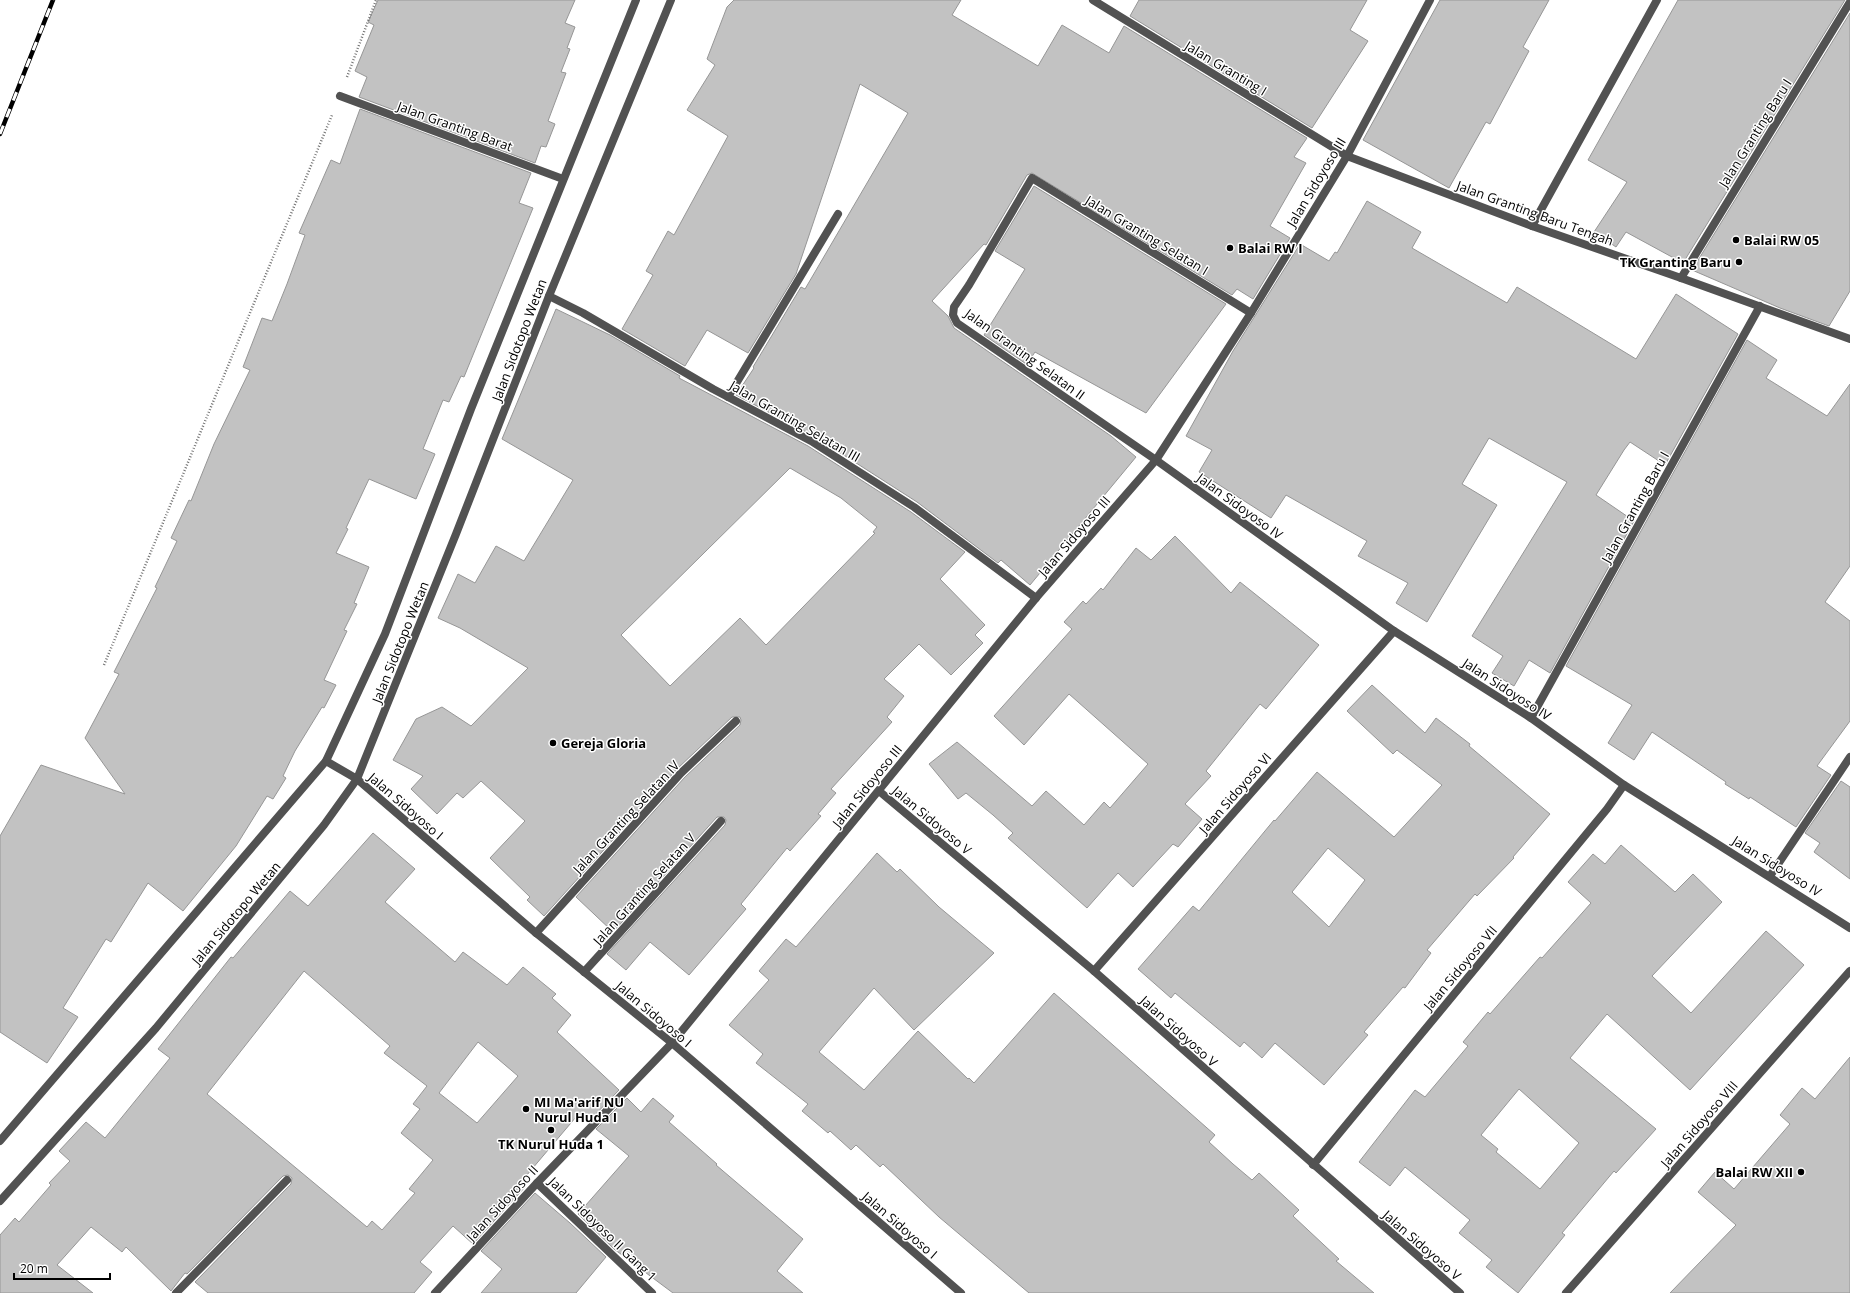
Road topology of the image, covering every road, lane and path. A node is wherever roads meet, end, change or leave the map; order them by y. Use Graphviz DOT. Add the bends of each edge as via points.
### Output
graph roads {
  1 [pos="376,0"];
  2 [pos="636,0"];
  3 [pos="671,0"];
  4 [pos="1092,0"];
  5 [pos="1430,0"];
  6 [pos="1657,0"];
  7 [pos="1850,2"];
  8 [pos="340,96"];
  9 [pos="1347,156"];
  10 [pos="1032,178"];
  11 [pos="562,179"];
  12 [pos="838,214"];
  13 [pos="1532,226"];
  14 [pos="1681,278"];
  15 [pos="549,296"];
  16 [pos="1760,306"];
  17 [pos="1251,313"];
  18 [pos="1850,340"];
  19 [pos="728,397"];
  20 [pos="1156,460"];
  21 [pos="1036,598"];
  22 [pos="1394,631"];
  23 [pos="104,665"];
  24 [pos="1532,718"];
  25 [pos="736,721"];
  26 [pos="1850,757"];
  27 [pos="326,761"];
  28 [pos="357,779"];
  29 [pos="1624,785"];
  30 [pos="879,791"];
  31 [pos="720,821"];
  32 [pos="1770,876"];
  33 [pos="1849,926"];
  34 [pos="536,933"];
  35 [pos="1094,971"];
  36 [pos="1850,971"];
  37 [pos="584,972"];
  38 [pos="672,1043"];
  39 [pos="0,1142"];
  40 [pos="1313,1166"];
  41 [pos="287,1180"];
  42 [pos="536,1183"];
  43 [pos="0,1201"];
  44 [pos="176,1293"];
  45 [pos="435,1293"];
  46 [pos="652,1293"];
  47 [pos="961,1293"];
  48 [pos="1460,1293"];
  49 [pos="1566,1293"];
  1 -- 8 [label="path"];
  2 -- 11 [label="street, Jalan Sidotopo Wetan"];
  3 -- 15 [label="street, Jalan Sidotopo Wetan"];
  4 -- 9 [label="street, Jalan Granting I"];
  5 -- 9 [label="street, Jalan Sidoyoso III"];
  6 -- 13 [label="street"];
  7 -- 14 [label="street, Jalan Granting Baru I"];
  8 -- 11 [label="street, Jalan Granting Barat"];
  8 -- 23 [label="path"];
  9 -- 13 [label="street, Jalan Granting Baru Tengah"];
  9 -- 17 [label="street, Jalan Sidoyoso III"];
  10 -- 17 [label="street, Jalan Granting Selatan I"];
  10 -- 20 [label="street, Jalan Granting Selatan II" via="970,285 954,307 953,315 957,323"];
  11 -- 27 [label="street, Jalan Sidotopo Wetan" via="385,634"];
  12 -- 19 [label="street"];
  13 -- 14 [label="street, Jalan Granting Baru Tengah"];
  14 -- 16 [label="street, Jalan Granting Baru Tengah"];
  15 -- 19 [label="street, Jalan Granting Selatan III" via="583,312"];
  15 -- 28 [label="street, Jalan Sidotopo Wetan"];
  16 -- 18 [label="street, Jalan Granting Baru Tengah"];
  16 -- 24 [label="street, Jalan Granting Baru I"];
  17 -- 20 [label="street, Jalan Sidoyoso III"];
  19 -- 21 [label="street, Jalan Granting Selatan III" via="811,441 914,507"];
  20 -- 21 [label="street, Jalan Sidoyoso III"];
  20 -- 22 [label="street, Jalan Sidoyoso IV"];
  21 -- 30 [label="street, Jalan Sidoyoso III"];
  22 -- 24 [label="street, Jalan Sidoyoso IV"];
  22 -- 35 [label="street, Jalan Sidoyoso VI"];
  24 -- 29 [label="street, Jalan Sidoyoso IV"];
  25 -- 34 [label="street, Jalan Granting Selatan IV" via="681,773"];
  26 -- 32 [label="street"];
  27 -- 28 [label="street, Jalan Sidoyoso I"];
  27 -- 39 [label="street, Jalan Sidotopo Wetan"];
  28 -- 34 [label="street, Jalan Sidoyoso I"];
  28 -- 43 [label="street, Jalan Sidotopo Wetan" via="324,826 156,1028"];
  29 -- 32 [label="street, Jalan Sidoyoso IV"];
  29 -- 40 [label="street, Jalan Sidoyoso VII"];
  30 -- 35 [label="street, Jalan Sidoyoso V"];
  30 -- 38 [label="street, Jalan Sidoyoso III"];
  31 -- 37 [label="street, Jalan Granting Selatan V"];
  32 -- 33 [label="street, Jalan Sidoyoso IV"];
  34 -- 37 [label="street, Jalan Sidoyoso I"];
  35 -- 40 [label="street, Jalan Sidoyoso V"];
  36 -- 49 [label="street, Jalan Sidoyoso VIII"];
  37 -- 38 [label="street, Jalan Sidoyoso I"];
  38 -- 42 [label="street, Jalan Sidoyoso II"];
  38 -- 47 [label="street, Jalan Sidoyoso I"];
  40 -- 48 [label="street, Jalan Sidoyoso V"];
  41 -- 44 [label="street"];
  42 -- 45 [label="street, Jalan Sidoyoso II"];
  42 -- 46 [label="street, Jalan Sidoyoso II Gang 1"];
}
